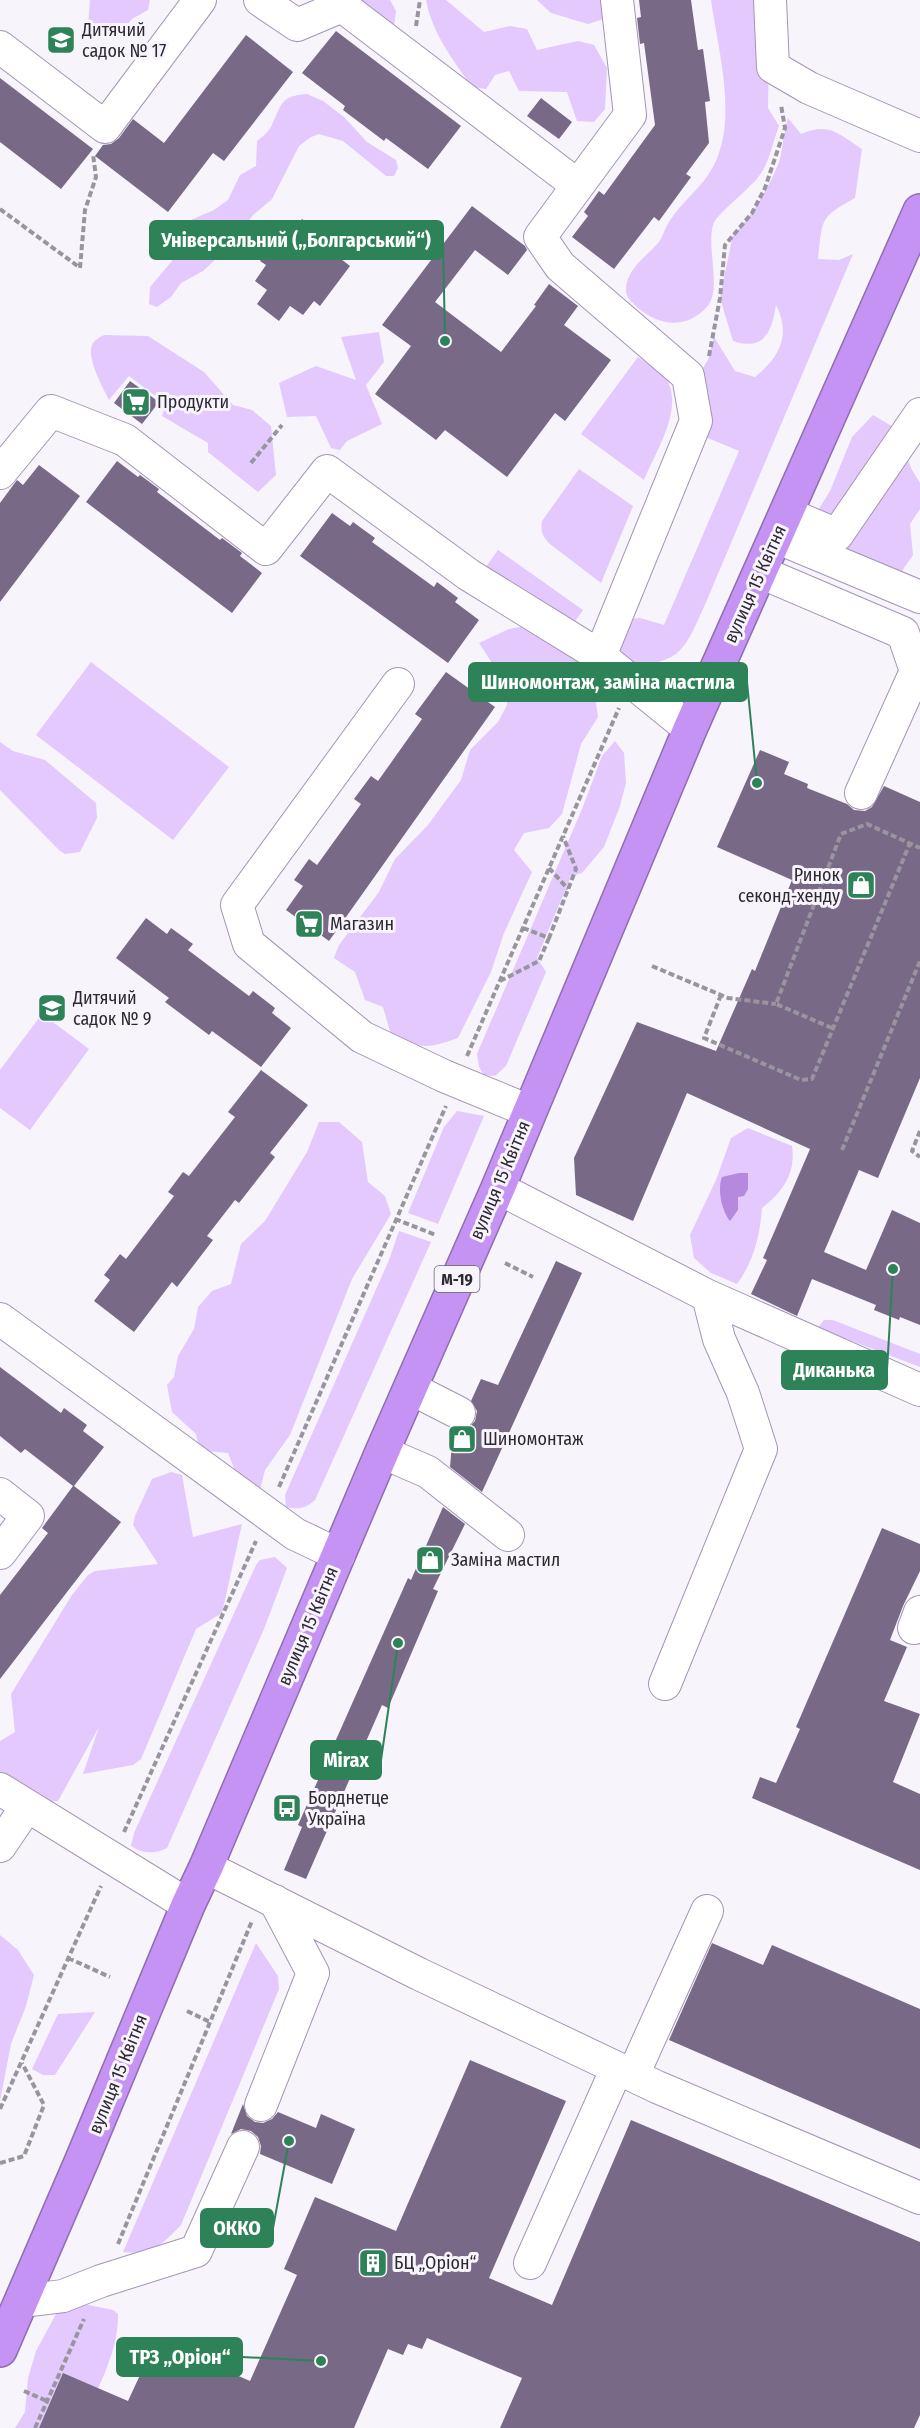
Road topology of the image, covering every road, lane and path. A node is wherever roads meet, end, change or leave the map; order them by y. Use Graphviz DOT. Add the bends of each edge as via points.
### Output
graph roads {
  1 [pos="200,0"];
  2 [pos="260,0"];
  3 [pos="617,0"];
  4 [pos="771,0"];
  5 [pos="0,47"];
  6 [pos="773,67"];
  7 [pos="105,127"];
  8 [pos="920,136"];
  9 [pos="577,185"];
  10 [pos="0,209"];
  11 [pos="920,211"];
  12 [pos="688,376"];
  13 [pos="920,414"];
  14 [pos="282,425"];
  15 [pos="251,463"];
  16 [pos="0,473"];
  17 [pos="781,525"];
  18 [pos="760,572"];
  19 [pos="920,597"];
  20 [pos="600,656"];
  21 [pos="631,682"];
  22 [pos="398,684"];
  23 [pos="690,729"];
  24 [pos="861,792"];
  25 [pos="563,836"];
  26 [pos="909,843"];
  27 [pos="920,848"];
  28 [pos="549,868"];
  29 [pos="568,889"];
  30 [pos="523,928"];
  31 [pos="549,938"];
  32 [pos="920,961"];
  33 [pos="652,966"];
  34 [pos="499,982"];
  35 [pos="721,995"];
  36 [pos="776,1004"];
  37 [pos="832,1028"];
  38 [pos="457,1082"];
  39 [pos="529,1111"];
  40 [pos="920,1131"];
  41 [pos="842,1150"];
  42 [pos="920,1157"];
  43 [pos="498,1188"];
  44 [pos="395,1218"];
  45 [pos="436,1235"];
  46 [pos="505,1263"];
  47 [pos="533,1277"];
  48 [pos="708,1296"];
  49 [pos="0,1319"];
  50 [pos="410,1388"];
  51 [pos="920,1390"];
  52 [pos="459,1413"];
  53 [pos="382,1452"];
  54 [pos="0,1494"];
  55 [pos="268,1513"];
  56 [pos="508,1535"];
  57 [pos="0,1553"];
  58 [pos="339,1555"];
  59 [pos="665,1684"];
  60 [pos="0,1790"];
  61 [pos="27,1806"];
  62 [pos="0,1846"];
  63 [pos="113,1859"];
  64 [pos="206,1867"];
  65 [pos="269,1898"];
  66 [pos="188,1905"];
  67 [pos="706,1911"];
  68 [pos="68,1958"];
  69 [pos="110,1977"];
  70 [pos="187,2011"];
  71 [pos="210,2022"];
  72 [pos="21,2062"];
  73 [pos="625,2072"];
  74 [pos="261,2105"];
  75 [pos="0,2109"];
  76 [pos="243,2147"];
  77 [pos="0,2163"];
  78 [pos="920,2198"];
  79 [pos="530,2263"];
  80 [pos="101,2281"];
  81 [pos="22,2301"];
  82 [pos="0,2350"];
  83 [pos="24,2391"];
  84 [pos="47,2401"];
  85 [pos="35,2428"];
  1 -- 7 [label="street"];
  2 -- 9 [label="street" via="297,25 342,6"];
  3 -- 9 [label="street" via="630,115"];
  4 -- 6 [label="street"];
  5 -- 7 [label="street"];
  6 -- 8 [label="street" via="809,88"];
  6 -- 12 [label="path" via="785,128 765,188 752,213 725,245 708,360 698,376"];
  7 -- 10 [label="path" via="94,148 96,177 85,210 80,268"];
  9 -- 12 [label="street" via="540,237 560,266"];
  11 -- 17 [label="highway, вулиця 15 Квітня / М-19"];
  12 -- 20 [label="street" via="696,421"];
  13 -- 17 [label="street" via="837,535"];
  14 -- 15 [label="path"];
  16 -- 20 [label="street" via="51,411 124,440 266,549 327,471 469,575"];
  17 -- 18 [label="highway, вулиця 15 Квітня / М-19"];
  17 -- 19 [label="street"];
  18 -- 23 [label="highway, вулиця 15 Квітня / М-19"];
  18 -- 24 [label="street" via="903,633 916,671"];
  20 -- 21 [label="street"];
  21 -- 23 [label="street"];
  21 -- 25 [label="path"];
  22 -- 38 [label="street" via="237,905 249,944 362,1037"];
  23 -- 39 [label="highway, вулиця 15 Квітня / М-19"];
  25 -- 28 [label="path"];
  25 -- 29 [label="path" via="576,869"];
  26 -- 27 [label="path"];
  26 -- 36 [label="path" via="867,824 841,834"];
  26 -- 37 [label="path"];
  28 -- 29 [label="path"];
  28 -- 30 [label="path"];
  29 -- 31 [label="path"];
  30 -- 31 [label="path"];
  30 -- 34 [label="path"];
  31 -- 34 [label="path" via="539,961"];
  32 -- 41 [label="path"];
  33 -- 35 [label="path"];
  34 -- 38 [label="path"];
  35 -- 36 [label="path"];
  35 -- 37 [label="path" via="704,1038 801,1080 812,1079"];
  36 -- 37 [label="path"];
  38 -- 39 [label="street"];
  38 -- 44 [label="path"];
  39 -- 43 [label="highway, вулиця 15 Квітня / М-19"];
  40 -- 42 [label="path" via="912,1151"];
  43 -- 48 [label="street"];
  43 -- 50 [label="highway, вулиця 15 Квітня / М-19"];
  44 -- 45 [label="path"];
  44 -- 55 [label="path"];
  46 -- 47 [label="path"];
  48 -- 51 [label="street"];
  48 -- 59 [label="street" via="719,1339 743,1393 761,1449"];
  49 -- 55 [label="street"];
  50 -- 52 [label="street"];
  50 -- 53 [label="highway, вулиця 15 Квітня / М-19"];
  53 -- 56 [label="street" via="428,1472"];
  53 -- 58 [label="highway, вулиця 15 Квітня / М-19"];
  54 -- 57 [label="street" via="28,1516"];
  55 -- 58 [label="street" via="295,1534"];
  55 -- 63 [label="path"];
  58 -- 64 [label="highway, вулиця 15 Квітня / М-19"];
  60 -- 61 [label="street"];
  61 -- 62 [label="street"];
  61 -- 63 [label="street"];
  63 -- 66 [label="street"];
  63 -- 68 [label="path"];
  64 -- 65 [label="street"];
  64 -- 66 [label="highway, вулиця 15 Квітня / М-19"];
  65 -- 71 [label="path"];
  65 -- 73 [label="street"];
  65 -- 74 [label="street" via="313,1973"];
  66 -- 81 [label="highway, вулиця 15 Квітня / М-19"];
  67 -- 73 [label="street"];
  68 -- 69 [label="path"];
  68 -- 72 [label="path"];
  70 -- 71 [label="path"];
  71 -- 80 [label="path"];
  72 -- 75 [label="path"];
  72 -- 77 [label="path" via="44,2105 24,2156"];
  73 -- 78 [label="street"];
  73 -- 79 [label="street"];
  76 -- 80 [label="street" via="196,2251"];
  80 -- 81 [label="street" via="63,2296"];
  80 -- 84 [label="path"];
  81 -- 82 [label="highway, вулиця 15 Квітня / М-19"];
  83 -- 84 [label="path"];
  84 -- 85 [label="path"];
}
